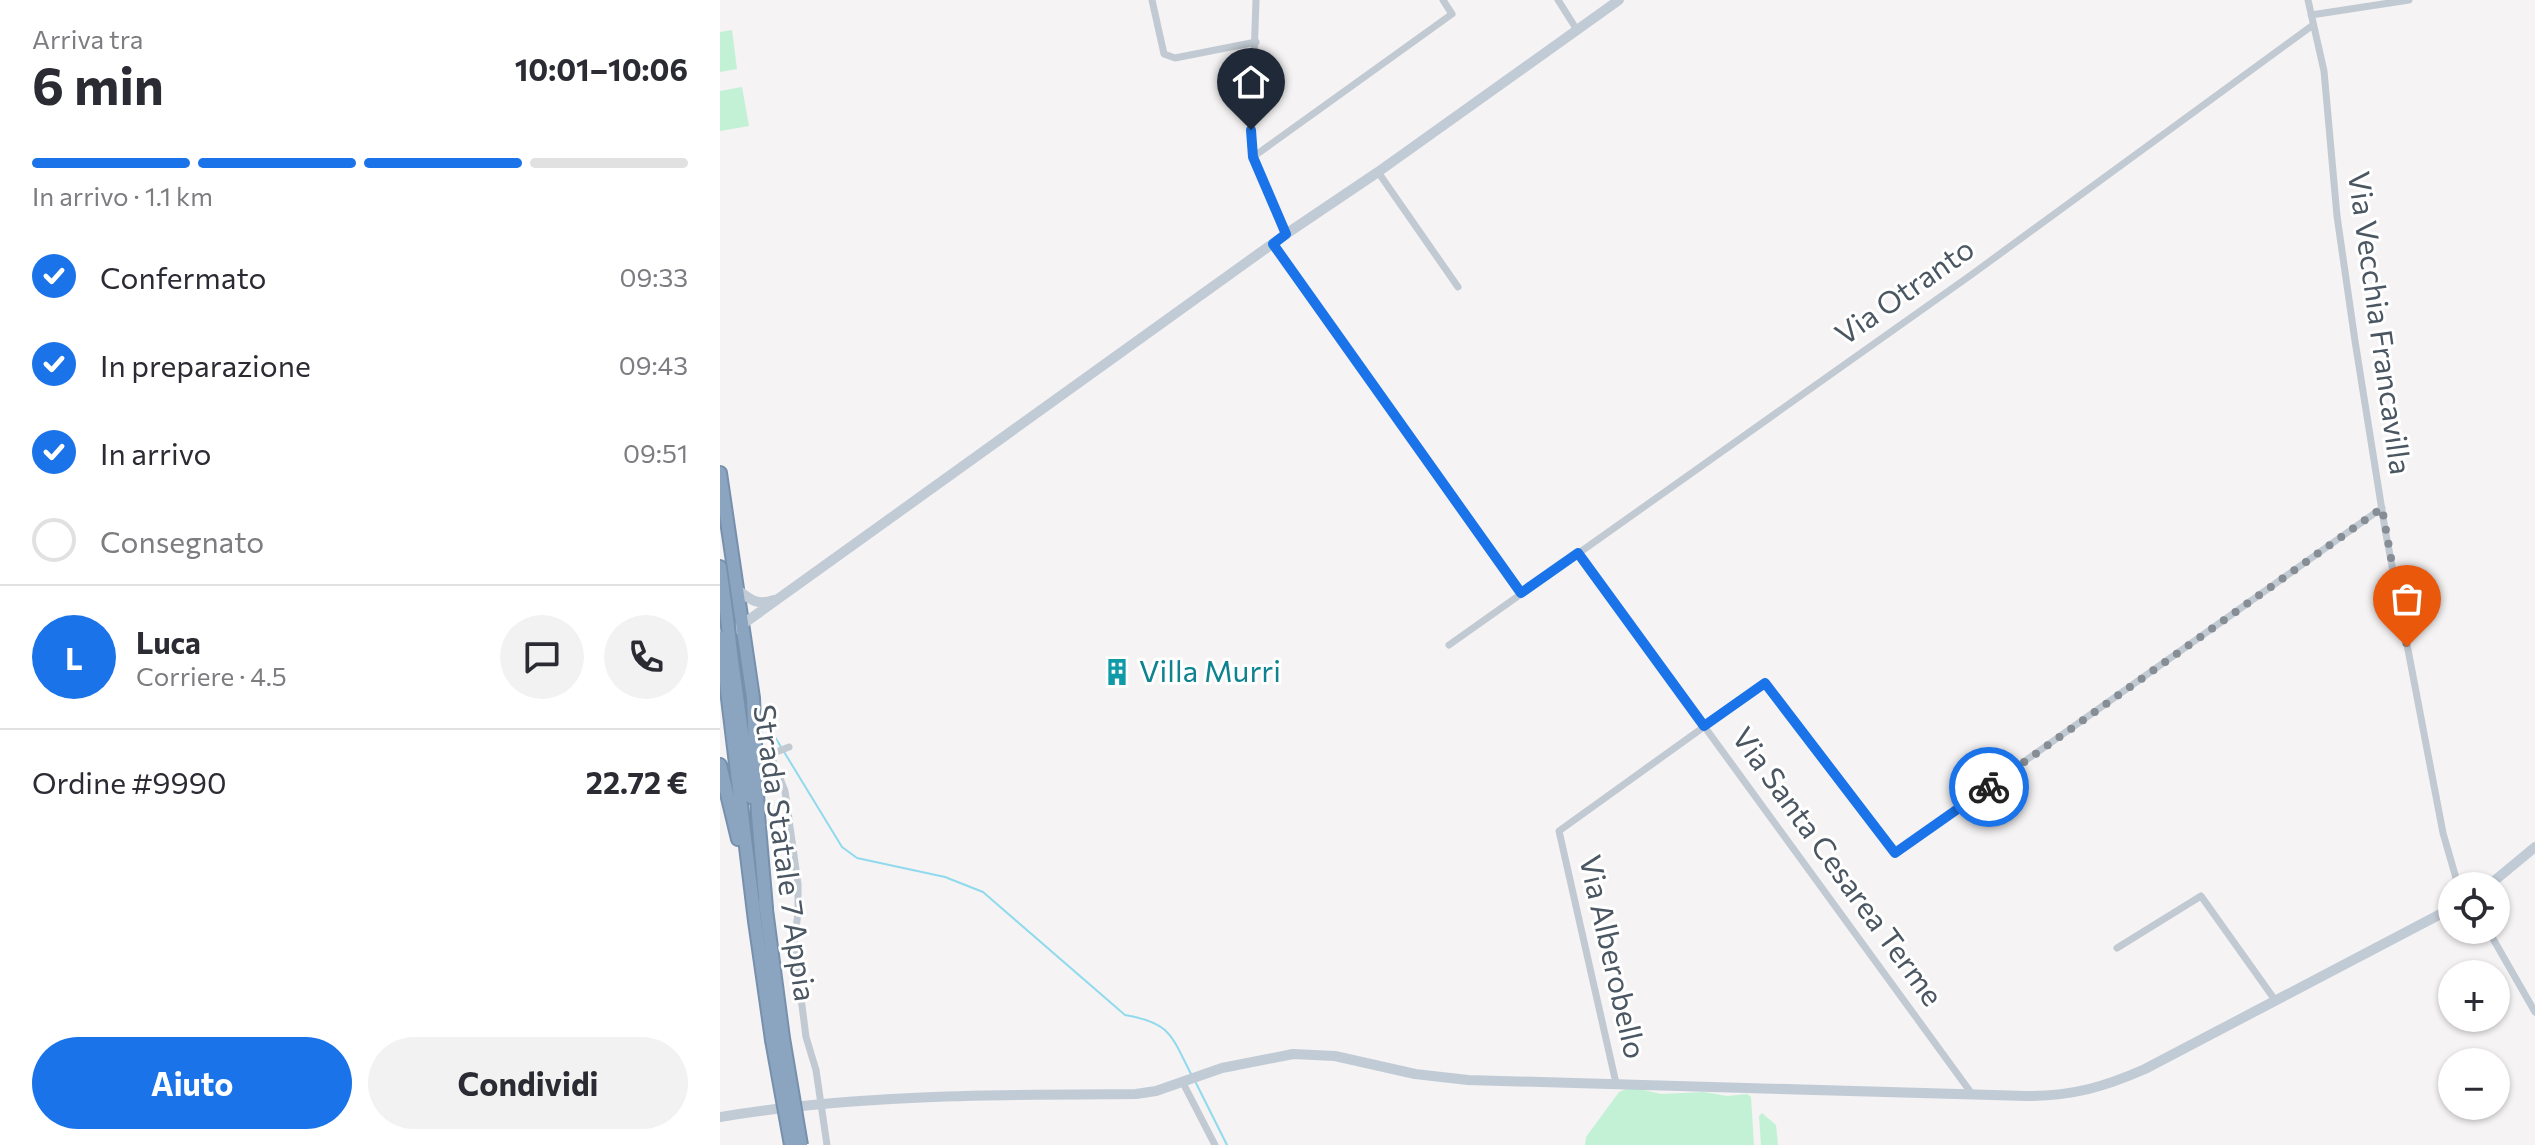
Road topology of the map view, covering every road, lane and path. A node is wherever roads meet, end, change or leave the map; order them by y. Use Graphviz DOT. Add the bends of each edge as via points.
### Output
graph roads {
  1 [pos="1152,0"];
  2 [pos="1256,0"];
  3 [pos="1443,0"];
  4 [pos="1558,0"];
  5 [pos="1619,0"];
  6 [pos="2308,0"];
  7 [pos="2409,0"];
  8 [pos="2311,15"];
  9 [pos="2313,25"];
  10 [pos="1577,30"];
  11 [pos="1256,42"];
  12 [pos="1253,157"];
  13 [pos="1378,172"];
  14 [pos="1286,234"];
  15 [pos="1273,244"];
  16 [pos="1458,287"];
  17 [pos="720,473"];
  18 [pos="2382,508"];
  19 [pos="1578,553"];
  20 [pos="720,567"];
  21 [pos="739,591"];
  22 [pos="1521,593"];
  23 [pos="779,598"];
  24 [pos="744,623"];
  25 [pos="720,639"];
  26 [pos="1449,645"];
  27 [pos="727,655"];
  28 [pos="1704,726"];
  29 [pos="789,747"];
  30 [pos="720,765"];
  31 [pos="2535,847"];
  32 [pos="2454,872"];
  33 [pos="2505,872"];
  34 [pos="766,908"];
  35 [pos="2438,915"];
  36 [pos="755,921"];
  37 [pos="2496,944"];
  38 [pos="2117,948"];
  39 [pos="2275,1000"];
  40 [pos="2535,1012"];
  41 [pos="778,1039"];
  42 [pos="1183,1083"];
  43 [pos="1616,1083"];
  44 [pos="1972,1094"];
  45 [pos="821,1104"];
  46 [pos="720,1117"];
  47 [pos="791,1145"];
  48 [pos="801,1145"];
  49 [pos="827,1145"];
  50 [pos="1215,1145"];
  1 -- 11 [label="street" via="1164,54 1175,58"];
  2 -- 11 [label="street"];
  3 -- 12 [label="street" via="1452,14"];
  4 -- 10 [label="street"];
  5 -- 10 [label="street"];
  6 -- 8 [label="street, Via Vecchia Francavilla"];
  7 -- 8 [label="street"];
  8 -- 9 [label="street, Via Vecchia Francavilla"];
  9 -- 18 [label="street, Via Vecchia Francavilla" via="2324,71 2342,254"];
  9 -- 19 [label="street, Via Otranto"];
  10 -- 13 [label="street"];
  11 -- 12 [label="street"];
  12 -- 14 [label="street"];
  13 -- 14 [label="street"];
  13 -- 16 [label="street"];
  14 -- 15 [label="street"];
  15 -- 22 [label="street"];
  15 -- 23 [label="street"];
  17 -- 21 [label="highway"];
  18 -- 28 [label="street, Via Alberobello" via="1895,853 1765,683"];
  18 -- 32 [label="street, Via Vecchia Francavilla"];
  19 -- 22 [label="street, Via Otranto"];
  19 -- 28 [label="street, Via Santa Cesarea Terme"];
  20 -- 27 [label="highway, Strada Statale 7 Appia, bridge"];
  21 -- 23 [label="street" via="759,603"];
  21 -- 24 [label="highway"];
  22 -- 26 [label="street, Via Otranto"];
  23 -- 24 [label="street"];
  24 -- 25 [label="street"];
  24 -- 34 [label="highway"];
  25 -- 27 [label="highway, Strada Statale 7 Appia, bridge"];
  27 -- 34 [label="highway, Strada Statale 7 Appia"];
  27 -- 36 [label="highway, Strada Statale 7 Appia"];
  28 -- 43 [label="street, Via Alberobello" via="1559,831"];
  28 -- 44 [label="street, Via Santa Cesarea Terme"];
  29 -- 45 [label="street" via="772,758 785,791 798,884 794,943"];
  30 -- 36 [label="highway"];
  31 -- 33 [label="street"];
  34 -- 41 [label="highway, Strada Statale 7 Appia"];
  35 -- 39 [label="street"];
  36 -- 41 [label="highway, Strada Statale 7 Appia"];
  37 -- 40 [label="street"];
  38 -- 39 [label="street" via="2201,896"];
  39 -- 44 [label="street" via="2112,1083 2076,1094"];
  41 -- 47 [label="highway, Strada Statale 7 Appia, bridge"];
  41 -- 48 [label="highway, Strada Statale 7 Appia, bridge"];
  42 -- 43 [label="street" via="1262,1059 1314,1053 1439,1078"];
  42 -- 45 [label="street" via="1136,1094"];
  42 -- 50 [label="street"];
  43 -- 44 [label="street"];
  45 -- 46 [label="street"];
  45 -- 49 [label="street"];
}
